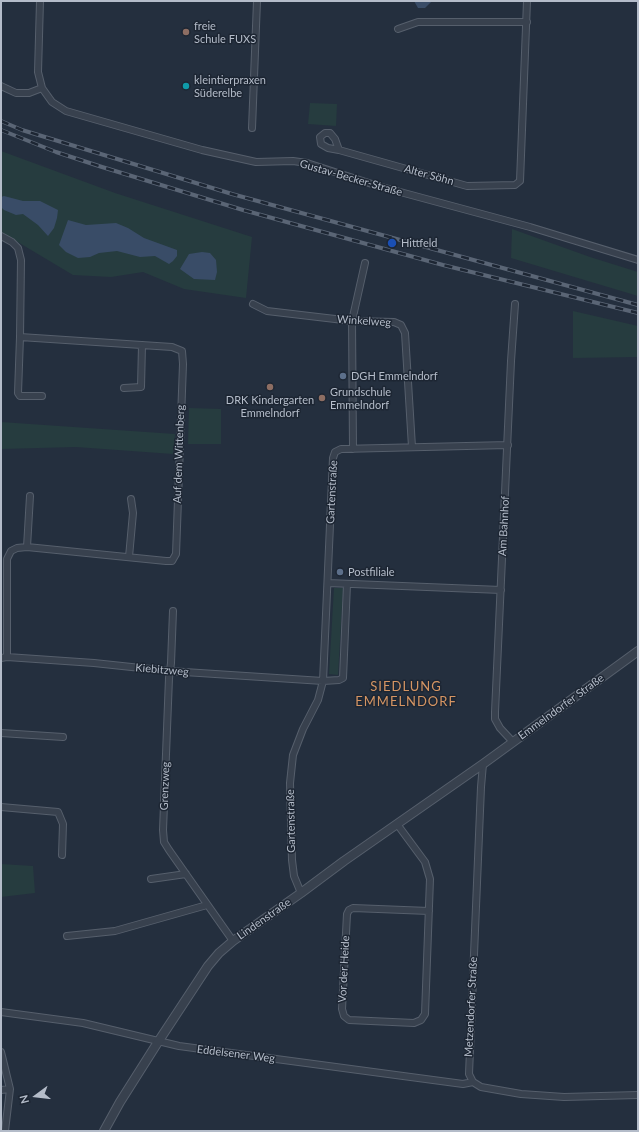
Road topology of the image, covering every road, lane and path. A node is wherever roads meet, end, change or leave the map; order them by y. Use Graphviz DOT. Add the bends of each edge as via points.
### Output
graph roads {
  1 [pos="40,1"];
  2 [pos="257,1"];
  3 [pos="527,1"];
  4 [pos="527,22"];
  5 [pos="398,29"];
  6 [pos="1,86"];
  7 [pos="42,88"];
  8 [pos="252,128"];
  9 [pos="339,150"];
  10 [pos="1,236"];
  11 [pos="638,260"];
  12 [pos="365,263"];
  13 [pos="253,304"];
  14 [pos="515,304"];
  15 [pos="352,321"];
  16 [pos="20,337"];
  17 [pos="142,345"];
  18 [pos="124,388"];
  19 [pos="42,396"];
  20 [pos="508,445"];
  21 [pos="412,447"];
  22 [pos="353,449"];
  23 [pos="30,496"];
  24 [pos="132,499"];
  25 [pos="27,548"];
  26 [pos="129,557"];
  27 [pos="328,583"];
  28 [pos="347,584"];
  29 [pos="501,590"];
  30 [pos="173,611"];
  31 [pos="638,651"];
  32 [pos="4,658"];
  33 [pos="169,671"];
  34 [pos="323,682"];
  35 [pos="1,733"];
  36 [pos="63,738"];
  37 [pos="513,742"];
  38 [pos="483,764"];
  39 [pos="1,807"];
  40 [pos="397,824"];
  41 [pos="62,855"];
  42 [pos="186,874"];
  43 [pos="151,879"];
  44 [pos="301,893"];
  45 [pos="207,905"];
  46 [pos="429,911"];
  47 [pos="67,936"];
  48 [pos="233,940"];
  49 [pos="1,1012"];
  50 [pos="158,1042"];
  51 [pos="1,1052"];
  52 [pos="473,1082"];
  53 [pos="10,1089"];
  54 [pos="1,1090"];
  55 [pos="638,1095"];
  56 [pos="5,1131"];
  57 [pos="104,1131"];
  1 -- 7 [label="street" via="38,72"];
  2 -- 8 [label="street"];
  3 -- 4 [label="street"];
  4 -- 5 [label="street" via="418,22"];
  4 -- 9 [label="street, Alter Söhn" via="520,181 515,185 467,186"];
  6 -- 7 [label="street" via="16,93 29,93"];
  7 -- 11 [label="street, Gustav-Becker-Straße" via="52,102 66,111 87,118 256,162 307,163 378,186 519,224"];
  10 -- 16 [label="street" via="18,248 21,260"];
  12 -- 15 [label="street"];
  13 -- 15 [label="street, Winkelweg" via="267,311"];
  14 -- 20 [label="street, Am Bahnhof"];
  15 -- 21 [label="street, Winkelweg" via="394,322 401,325 405,333"];
  15 -- 22 [label="street"];
  16 -- 17 [label="street, Auf dem Wittenberg"];
  16 -- 19 [label="street" via="18,393 20,396"];
  17 -- 18 [label="street" via="141,387"];
  17 -- 26 [label="street, Auf dem Wittenberg" via="172,346 182,351 176,554 172,561"];
  20 -- 21 [label="street, Gartenstraße"];
  20 -- 29 [label="street, Am Bahnhof"];
  21 -- 22 [label="street, Gartenstraße"];
  22 -- 27 [label="street, Gartenstraße" via="341,449 335,452 333,458"];
  23 -- 25 [label="street"];
  24 -- 26 [label="street"];
  25 -- 26 [label="street, Auf dem Wittenberg"];
  25 -- 32 [label="street, Auf dem Wittenberg" via="11,551 7,559"];
  27 -- 28 [label="street"];
  27 -- 34 [label="street, Gartenstraße"];
  28 -- 29 [label="street"];
  28 -- 34 [label="street" via="343,678"];
  29 -- 37 [label="street, Am Bahnhof" via="495,712 500,728"];
  30 -- 33 [label="street, Grenzweg"];
  31 -- 37 [label="street, Emmelndorfer Straße"];
  32 -- 33 [label="street, Kiebitzweg" via="94,663"];
  33 -- 34 [label="street, Kiebitzweg"];
  33 -- 42 [label="street, Grenzweg" via="164,842"];
  34 -- 44 [label="street, Gartenstraße" via="292,761 292,860 294,876"];
  35 -- 36 [label="street"];
  37 -- 38 [label="street, Emmelndorfer Straße"];
  38 -- 40 [label="street, Lindenstraße"];
  38 -- 52 [label="street, Metzendorfer Straße" via="469,1066"];
  39 -- 41 [label="street" via="58,812 63,824"];
  40 -- 44 [label="street, Lindenstraße"];
  40 -- 46 [label="street, Vor der Heide" via="426,862 429,870"];
  42 -- 43 [label="street"];
  42 -- 45 [label="street, Grenzweg"];
  44 -- 48 [label="street, Lindenstraße"];
  45 -- 47 [label="street" via="115,931"];
  45 -- 48 [label="street, Grenzweg"];
  46 -- 46 [label="street, Vor der Heide" via="425,1014 422,1020 414,1023 350,1020 344,1016 342,996 349,910 353,908"];
  48 -- 50 [label="street, Lindenstraße" via="208,966"];
  49 -- 50 [label="street, Eddelsener Weg" via="83,1024"];
  50 -- 52 [label="street, Eddelsener Weg" via="463,1084"];
  50 -- 57 [label="street, Lindenstraße"];
  51 -- 53 [label="street"];
  52 -- 55 [label="street" via="481,1087 548,1097"];
  53 -- 54 [label="street"];
  53 -- 56 [label="street"];
}
